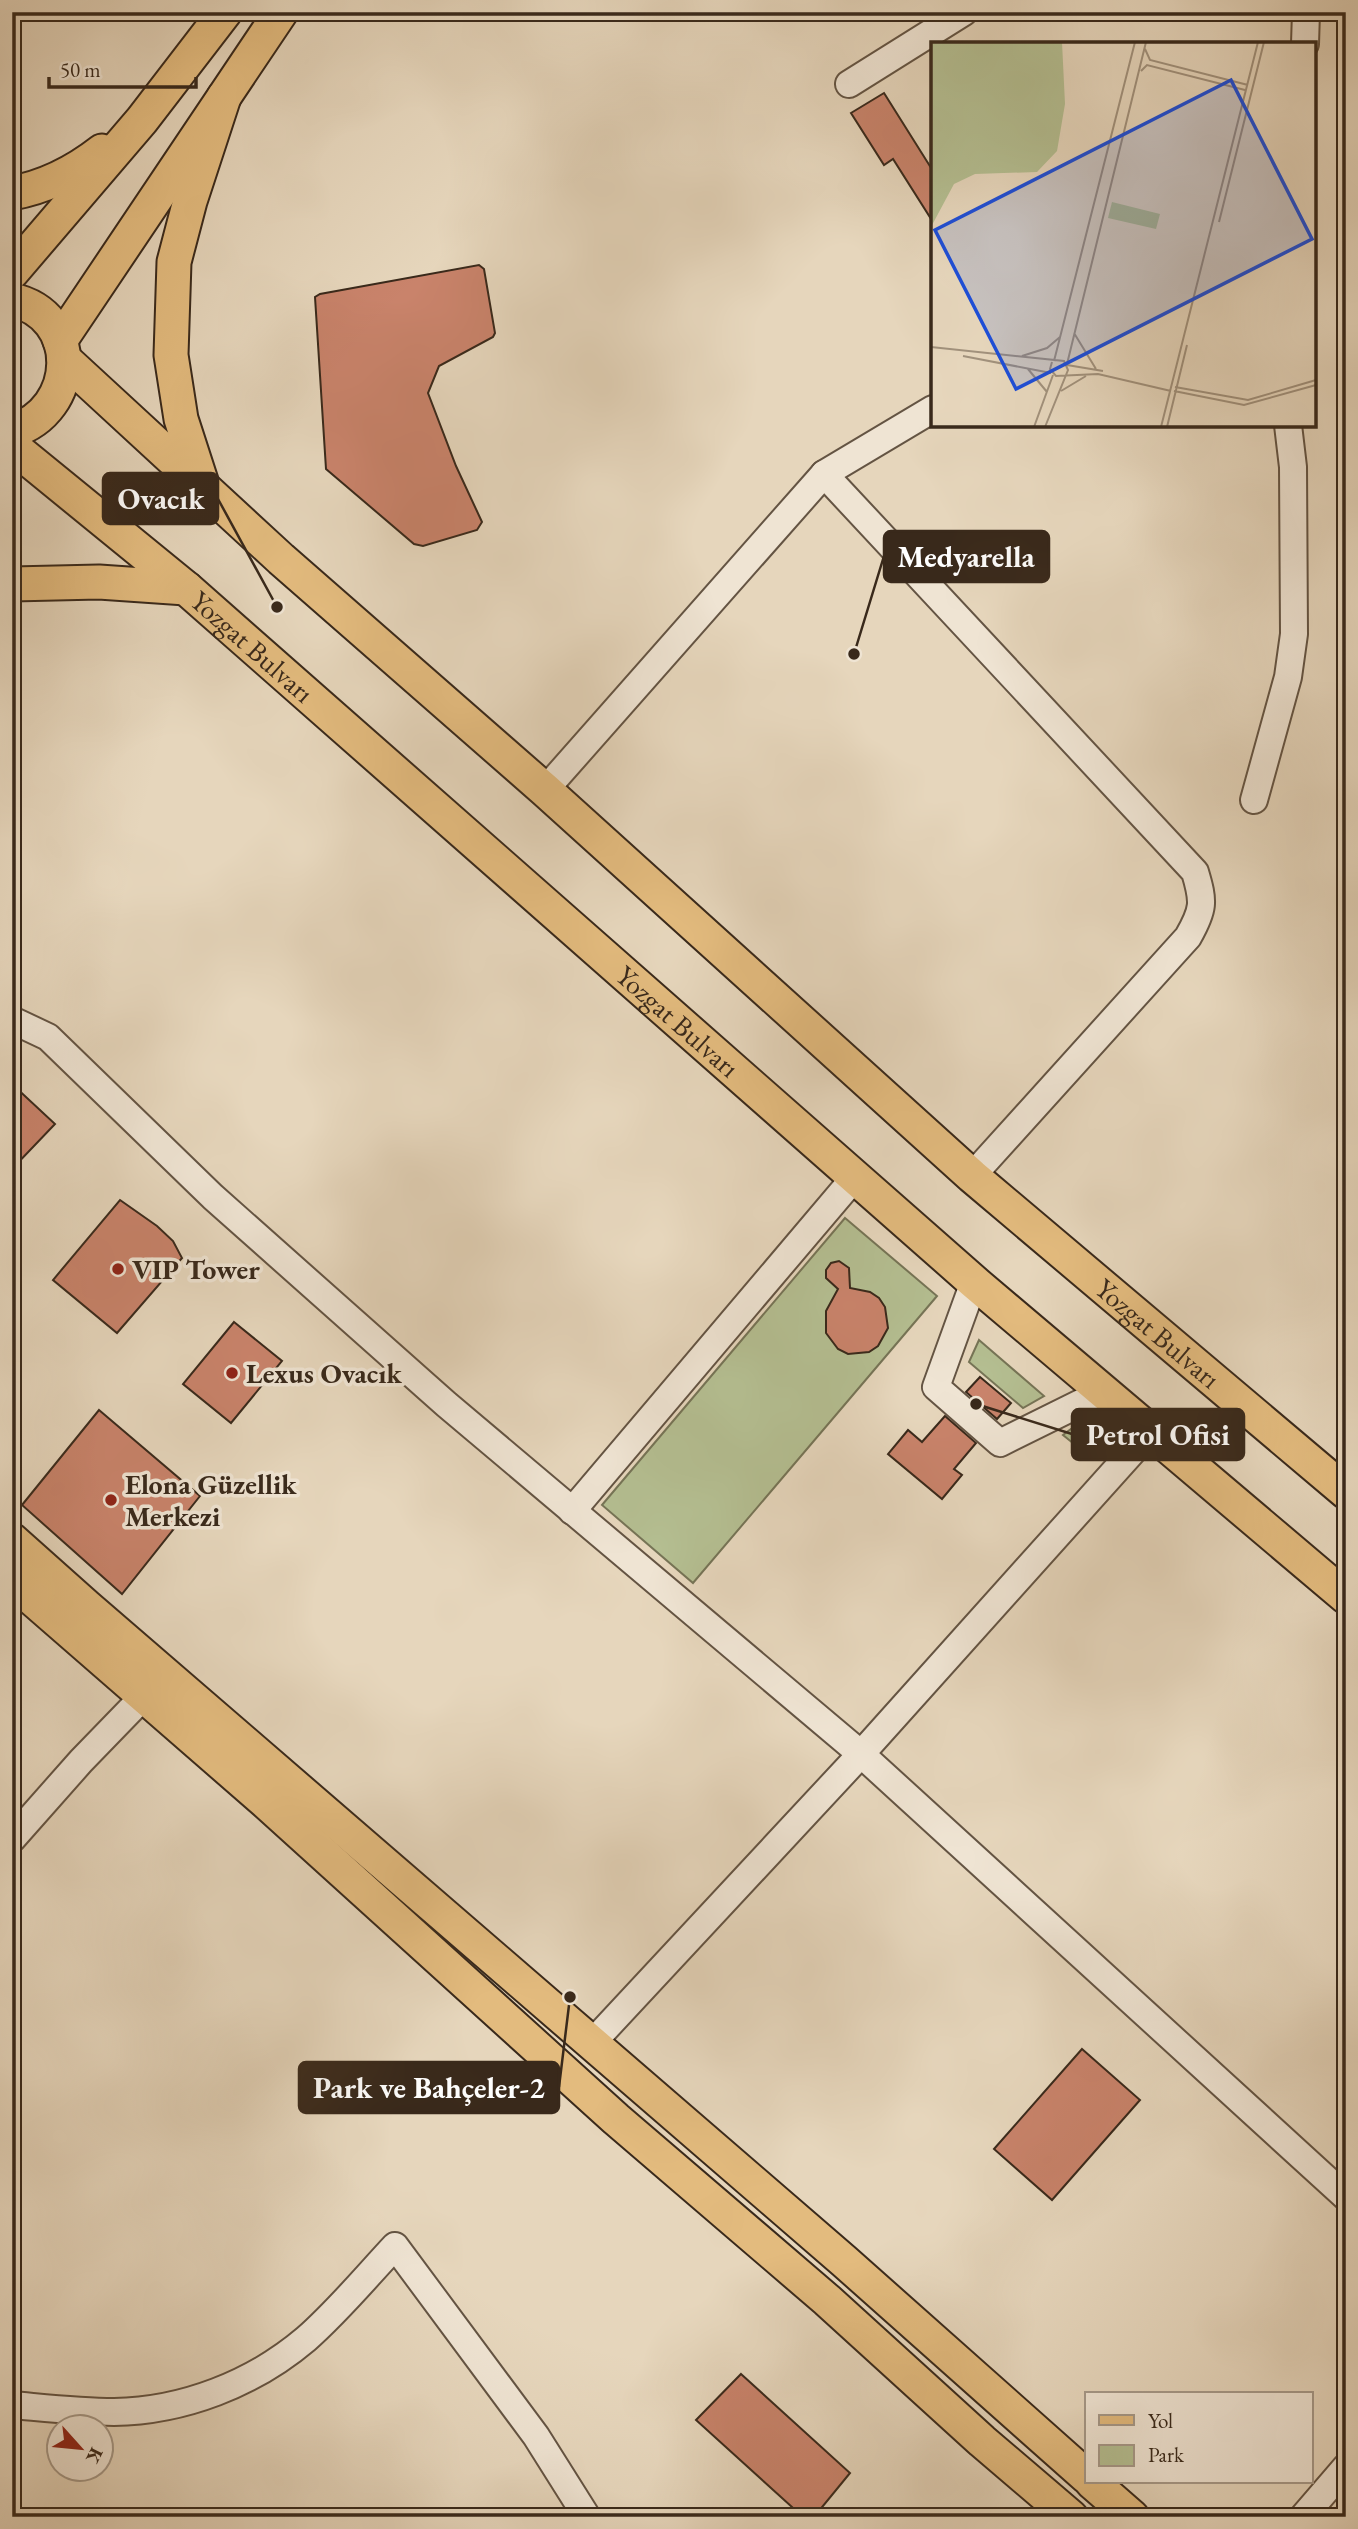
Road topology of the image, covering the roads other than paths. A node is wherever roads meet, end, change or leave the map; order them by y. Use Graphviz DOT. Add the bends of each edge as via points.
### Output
graph roads {
  1 [pos="225,12"];
  2 [pos="281,12"];
  3 [pos="964,12"];
  4 [pos="1306,12"];
  5 [pos="1305,42"];
  6 [pos="849,84"];
  7 [pos="224,97"];
  8 [pos="142,120"];
  9 [pos="12,193"];
  10 [pos="12,272"];
  11 [pos="12,300"];
  12 [pos="62,350"];
  13 [pos="931,410"];
  14 [pos="1288,427"];
  15 [pos="12,432"];
  16 [pos="12,446"];
  17 [pos="824,474"];
  18 [pos="203,487"];
  19 [pos="12,584"];
  20 [pos="186,589"];
  21 [pos="545,790"];
  22 [pos="1254,800"];
  23 [pos="12,1020"];
  24 [pos="972,1176"];
  25 [pos="855,1177"];
  26 [pos="974,1282"];
  27 [pos="1103,1392"];
  28 [pos="1150,1432"];
  29 [pos="1346,1492"];
  30 [pos="572,1511"];
  31 [pos="12,1540"];
  32 [pos="12,1581"];
  33 [pos="1346,1597"];
  34 [pos="143,1697"];
  35 [pos="861,1754"];
  36 [pos="12,1839"];
  37 [pos="592,2043"];
  38 [pos="1346,2197"];
  39 [pos="12,2405"];
  40 [pos="1346,2467"];
  41 [pos="1085,2475"];
  42 [pos="1094,2484"];
  43 [pos="587,2517"];
  44 [pos="1071,2517"];
  45 [pos="1132,2517"];
  46 [pos="1303,2517"];
  1 -- 8 [label="main road"];
  2 -- 7 [label="main road"];
  3 -- 6 [label="street"];
  4 -- 5 [label="street"];
  7 -- 12 [label="main road"];
  7 -- 18 [label="main road" via="174,262 171,355 181,419"];
  8 -- 9 [label="main road" via="83,166 38,188"];
  8 -- 10 [label="main road"];
  11 -- 12 [label="main road, Yozgat Bulvarı" via="30,306 49,322"];
  12 -- 15 [label="main road" via="61,388 49,409 30,425"];
  12 -- 18 [label="main road, Yozgat Bulvarı"];
  13 -- 17 [label="street"];
  14 -- 22 [label="street" via="1293,467 1294,634 1288,677"];
  16 -- 20 [label="main road, Yozgat Bulvarı"];
  17 -- 21 [label="street"];
  17 -- 24 [label="street" via="1195,872 1202,895 1200,916 1188,937"];
  18 -- 21 [label="main road, Yozgat Bulvarı"];
  19 -- 20 [label="main road" via="99,582"];
  20 -- 25 [label="main road, Yozgat Bulvarı"];
  21 -- 24 [label="main road, Yozgat Bulvarı"];
  23 -- 30 [label="street" via="48,1037 214,1197"];
  24 -- 29 [label="main road, Yozgat Bulvarı"];
  25 -- 26 [label="main road, Yozgat Bulvarı"];
  25 -- 30 [label="street"];
  26 -- 27 [label="main road, Yozgat Bulvarı"];
  26 -- 27 [label="street" via="936,1387 1000,1443"];
  27 -- 28 [label="main road, Yozgat Bulvarı"];
  28 -- 33 [label="main road, Yozgat Bulvarı"];
  28 -- 35 [label="street"];
  30 -- 35 [label="street"];
  31 -- 37 [label="main road"];
  32 -- 34 [label="main road"];
  34 -- 36 [label="street"];
  34 -- 44 [label="main road"];
  35 -- 37 [label="street"];
  35 -- 38 [label="street"];
  37 -- 41 [label="main road"];
  39 -- 43 [label="street" via="89,2412 143,2410 222,2390 267,2367 305,2339 395,2246 536,2436"];
  40 -- 46 [label="street"];
  42 -- 45 [label="main road"];
}
